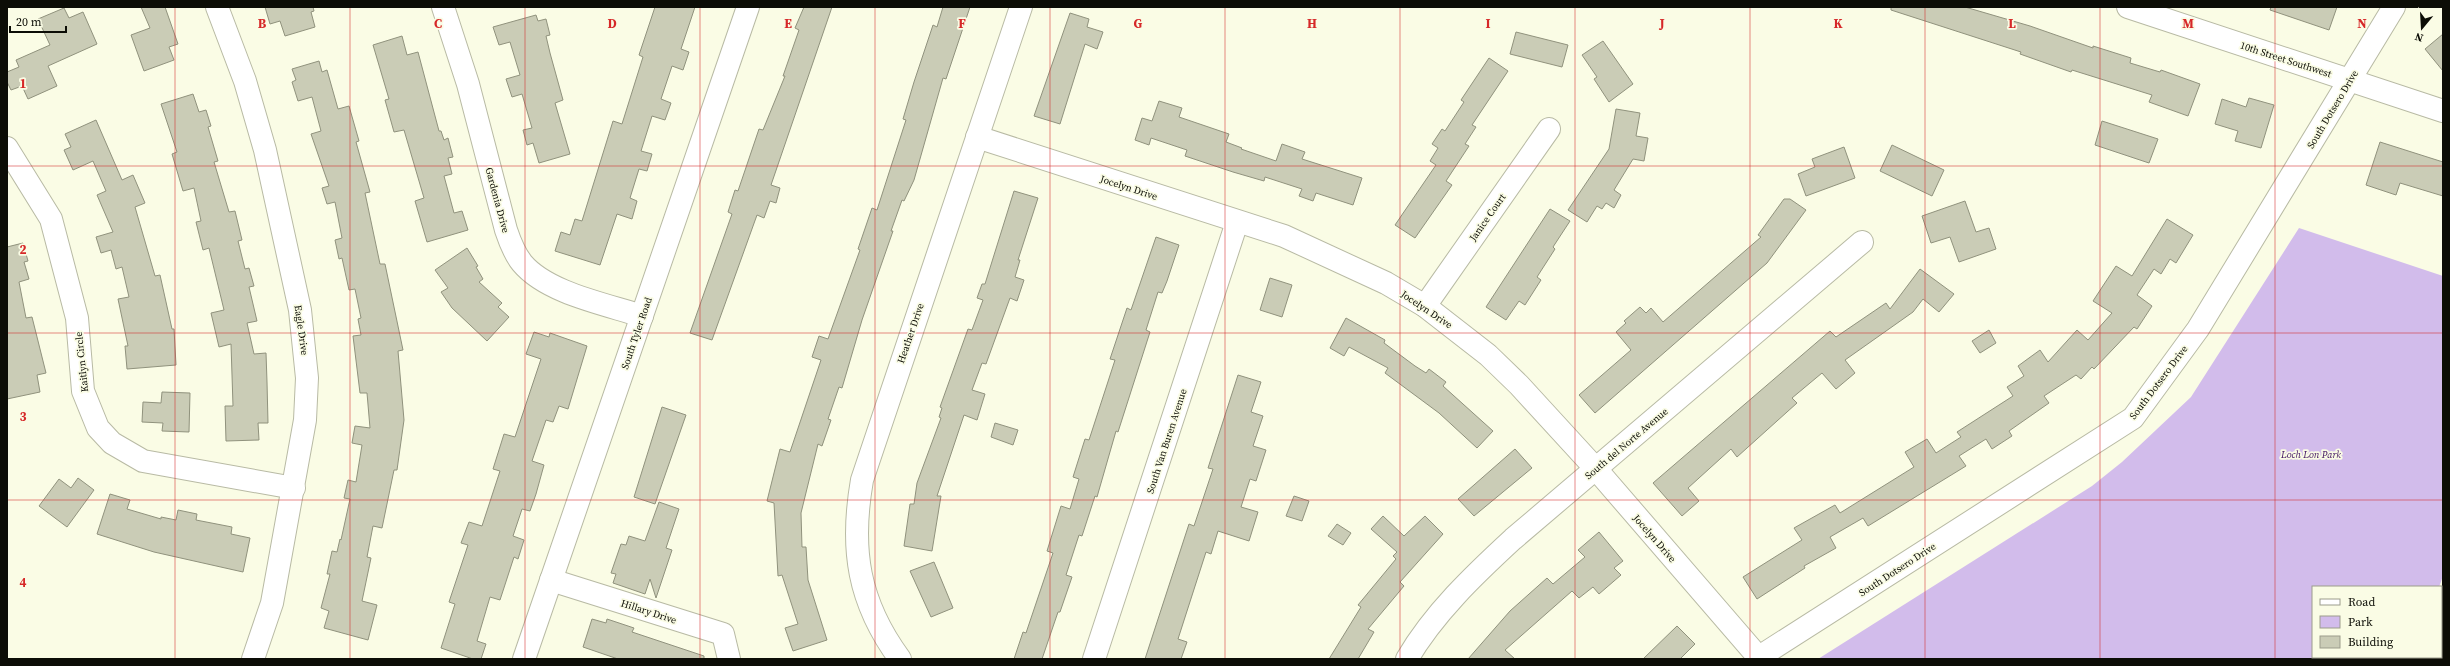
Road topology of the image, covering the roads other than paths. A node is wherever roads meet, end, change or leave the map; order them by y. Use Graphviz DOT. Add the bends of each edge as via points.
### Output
graph roads {
  1 [pos="217,7"];
  2 [pos="443,7"];
  3 [pos="748,7"];
  4 [pos="1020,7"];
  5 [pos="2128,7"];
  6 [pos="2394,7"];
  7 [pos="2350,80"];
  8 [pos="2443,111"];
  9 [pos="1549,129"];
  10 [pos="977,137"];
  11 [pos="7,148"];
  12 [pos="1237,222"];
  13 [pos="1862,242"];
  14 [pos="1425,306"];
  15 [pos="642,316"];
  16 [pos="1596,469"];
  17 [pos="294,488"];
  18 [pos="551,580"];
  19 [pos="1758,658"];
  20 [pos="253,659"];
  21 [pos="524,659"];
  22 [pos="730,659"];
  23 [pos="900,659"];
  24 [pos="1094,659"];
  25 [pos="1407,659"];
  1 -- 17 [label="street, Eagle Drive" via="245,81 265,150 300,310 307,378 305,420"];
  2 -- 15 [label="street, Gardenia Drive" via="468,84 506,230 511,245 522,263 552,286"];
  3 -- 15 [label="street, South Tyler Road"];
  4 -- 10 [label="street, Heather Drive"];
  5 -- 7 [label="street, 10th Street Southwest"];
  6 -- 7 [label="street, South Dotsero Drive"];
  7 -- 8 [label="street, 10th Street Southwest"];
  7 -- 19 [label="street, South Dotsero Drive" via="2198,329 2132,418"];
  9 -- 14 [label="street, Janice Court"];
  10 -- 12 [label="street, Jocelyn Drive"];
  10 -- 23 [label="street, Heather Drive" via="871,451 862,480 858,506 856,547 864,590 875,619"];
  11 -- 17 [label="street, Kaitlyn Circle" via="51,219 77,318 83,391 98,428 112,444 143,461"];
  12 -- 14 [label="street, Jocelyn Drive" via="1284,236 1340,260"];
  12 -- 24 [label="street, South Van Buren Avenue"];
  13 -- 16 [label="street, South del Norte Avenue"];
  14 -- 16 [label="street, Jocelyn Drive" via="1488,355"];
  15 -- 18 [label="street, South Tyler Road"];
  16 -- 19 [label="street, Jocelyn Drive"];
  16 -- 25 [label="street, South del Norte Avenue" via="1466,582 1436,617"];
  17 -- 20 [label="street, Eagle Drive" via="272,603"];
  18 -- 21 [label="street, South Tyler Road"];
  18 -- 22 [label="street, Hillary Drive" via="723,634"];
}
